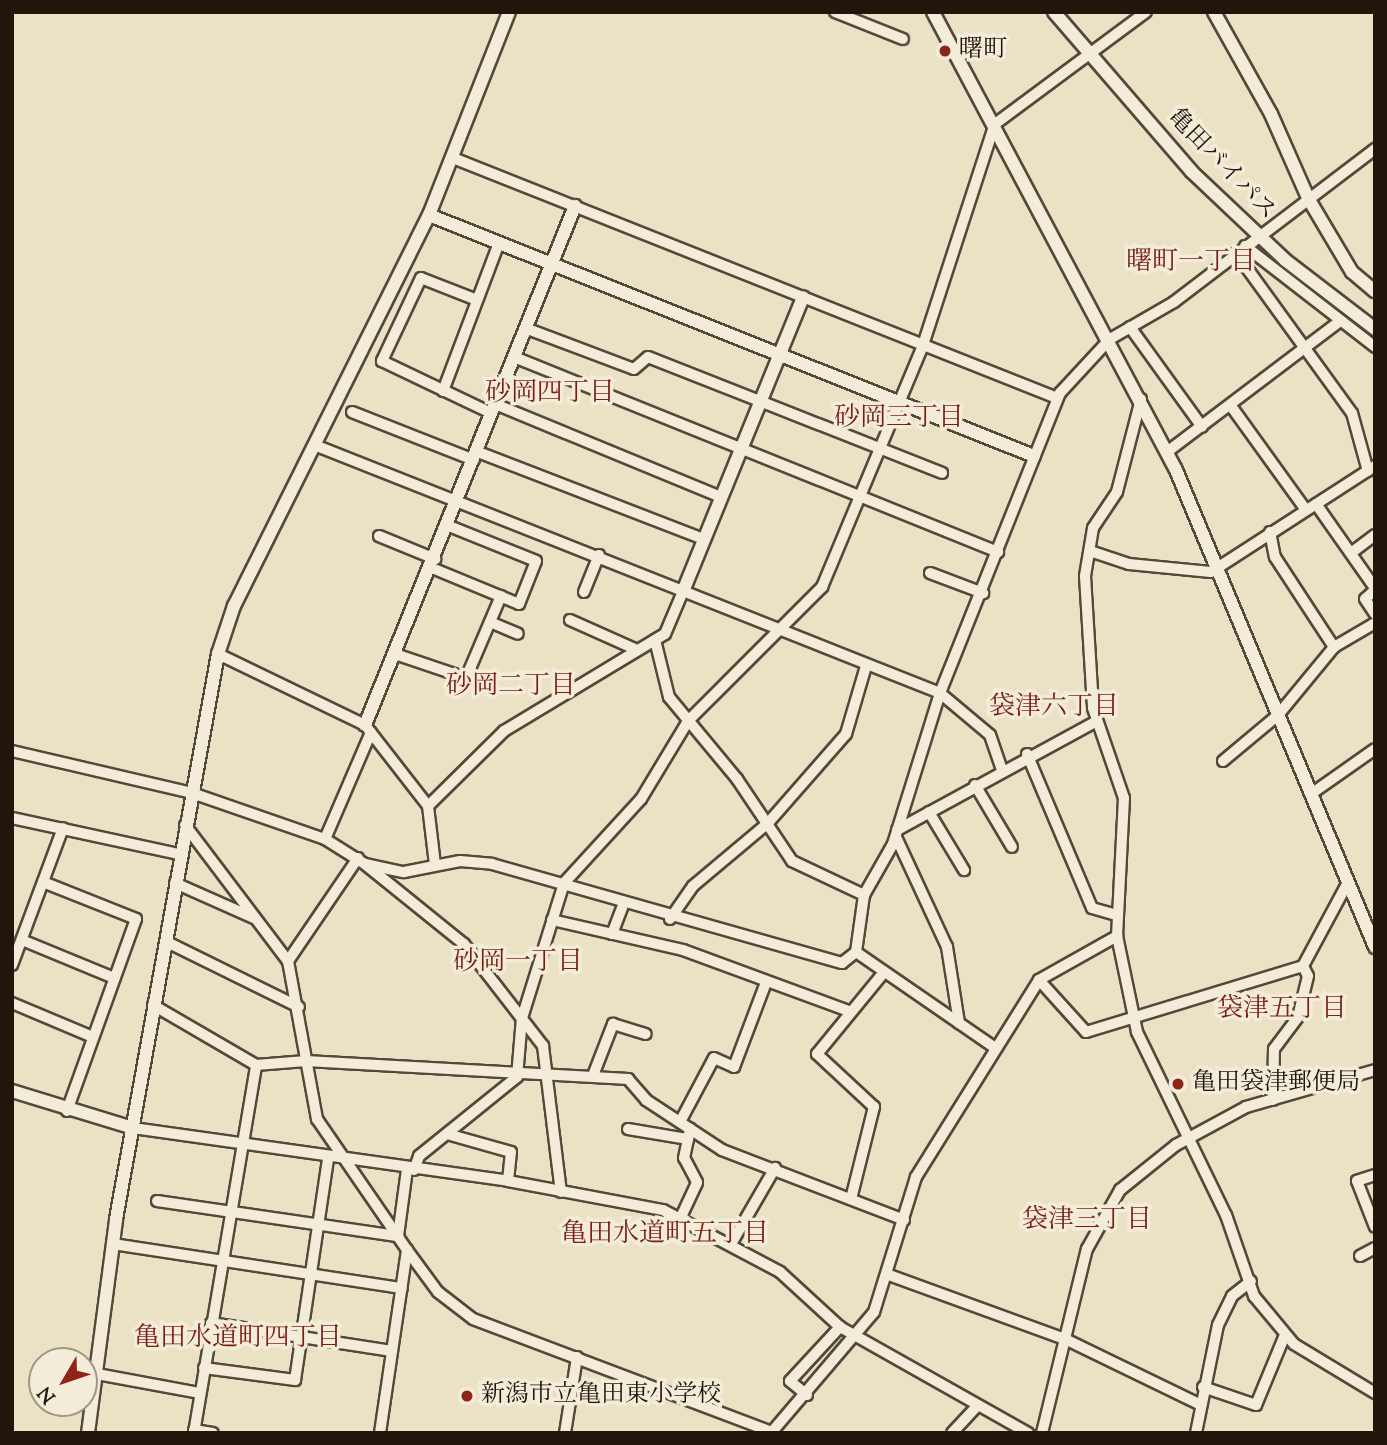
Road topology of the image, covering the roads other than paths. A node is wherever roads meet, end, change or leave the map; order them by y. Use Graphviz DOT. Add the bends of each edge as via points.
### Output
graph roads {
  1 [pos="509,12"];
  2 [pos="835,12"];
  3 [pos="933,12"];
  4 [pos="1054,12"];
  5 [pos="1146,12"];
  6 [pos="1214,12"];
  7 [pos="903,39"];
  8 [pos="1089,51"];
  9 [pos="995,124"];
  10 [pos="1375,149"];
  11 [pos="453,158"];
  12 [pos="1308,198"];
  13 [pos="575,206"];
  14 [pos="429,215"];
  15 [pos="1259,235"];
  16 [pos="499,243"];
  17 [pos="1245,246"];
  18 [pos="1236,253"];
  19 [pos="551,264"];
  20 [pos="1375,291"];
  21 [pos="803,297"];
  22 [pos="477,300"];
  23 [pos="1340,321"];
  24 [pos="1130,327"];
  25 [pos="526,328"];
  26 [pos="1375,329"];
  27 [pos="1110,339"];
  28 [pos="923,345"];
  29 [pos="1375,347"];
  30 [pos="1305,349"];
  31 [pos="780,355"];
  32 [pos="513,357"];
  33 [pos="443,391"];
  34 [pos="1057,398"];
  35 [pos="1141,399"];
  36 [pos="761,400"];
  37 [pos="902,403"];
  38 [pos="1231,406"];
  39 [pos="493,409"];
  40 [pos="352,412"];
  41 [pos="1202,427"];
  42 [pos="317,446"];
  43 [pos="880,446"];
  44 [pos="741,449"];
  45 [pos="1167,452"];
  46 [pos="476,456"];
  47 [pos="1034,456"];
  48 [pos="1371,468"];
  49 [pos="942,473"];
  50 [pos="721,497"];
  51 [pos="863,497"];
  52 [pos="459,501"];
  53 [pos="1316,504"];
  54 [pos="1306,510"];
  55 [pos="449,526"];
  56 [pos="1270,533"];
  57 [pos="1375,535"];
  58 [pos="379,536"];
  59 [pos="704,540"];
  60 [pos="1090,551"];
  61 [pos="998,552"];
  62 [pos="1350,553"];
  63 [pos="599,555"];
  64 [pos="434,563"];
  65 [pos="1217,566"];
  66 [pos="930,573"];
  67 [pos="684,589"];
  68 [pos="1375,589"];
  69 [pos="584,592"];
  70 [pos="984,593"];
  71 [pos="501,596"];
  72 [pos="1375,614"];
  73 [pos="570,620"];
  74 [pos="490,622"];
  75 [pos="1375,623"];
  76 [pos="779,628"];
  77 [pos="518,634"];
  78 [pos="654,640"];
  79 [pos="1334,647"];
  80 [pos="637,650"];
  81 [pos="218,654"];
  82 [pos="398,654"];
  83 [pos="866,666"];
  84 [pos="940,693"];
  85 [pos="1278,715"];
  86 [pos="688,721"];
  87 [pos="1097,721"];
  88 [pos="368,729"];
  89 [pos="1375,749"];
  90 [pos="12,751"];
  91 [pos="1027,754"];
  92 [pos="1223,761"];
  93 [pos="1002,769"];
  94 [pos="975,785"];
  95 [pos="192,793"];
  96 [pos="1311,794"];
  97 [pos="428,806"];
  98 [pos="929,812"];
  99 [pos="12,818"];
  100 [pos="768,823"];
  101 [pos="186,825"];
  102 [pos="63,828"];
  103 [pos="896,834"];
  104 [pos="325,839"];
  105 [pos="1012,847"];
  106 [pos="179,855"];
  107 [pos="361,861"];
  108 [pos="435,865"];
  109 [pos="964,870"];
  110 [pos="43,882"];
  111 [pos="1348,882"];
  112 [pos="175,883"];
  113 [pos="564,884"];
  114 [pos="864,895"];
  115 [pos="623,906"];
  116 [pos="1117,915"];
  117 [pos="255,919"];
  118 [pos="670,919"];
  119 [pos="552,920"];
  120 [pos="612,934"];
  121 [pos="1117,936"];
  122 [pos="22,940"];
  123 [pos="167,942"];
  124 [pos="1375,947"];
  125 [pos="856,952"];
  126 [pos="288,961"];
  127 [pos="12,965"];
  128 [pos="1303,966"];
  129 [pos="884,972"];
  130 [pos="114,978"];
  131 [pos="1039,980"];
  132 [pos="765,985"];
  133 [pos="12,1003"];
  134 [pos="153,1005"];
  135 [pos="299,1007"];
  136 [pos="849,1011"];
  137 [pos="1133,1014"];
  138 [pos="522,1018"];
  139 [pos="959,1023"];
  140 [pos="646,1034"];
  141 [pos="93,1037"];
  142 [pos="995,1048"];
  143 [pos="306,1061"];
  144 [pos="256,1065"];
  145 [pos="1375,1070"];
  146 [pos="550,1071"];
  147 [pos="594,1073"];
  148 [pos="517,1077"];
  149 [pos="12,1091"];
  150 [pos="1273,1100"];
  151 [pos="67,1111"];
  152 [pos="680,1122"];
  153 [pos="133,1129"];
  154 [pos="628,1129"];
  155 [pos="447,1134"];
  156 [pos="689,1134"];
  157 [pos="1188,1138"];
  158 [pos="240,1146"];
  159 [pos="328,1158"];
  160 [pos="351,1162"];
  161 [pos="775,1168"];
  162 [pos="411,1170"];
  163 [pos="1375,1175"];
  164 [pos="508,1181"];
  165 [pos="561,1192"];
  166 [pos="852,1195"];
  167 [pos="157,1201"];
  168 [pos="229,1211"];
  169 [pos="681,1217"];
  170 [pos="904,1220"];
  171 [pos="321,1225"];
  172 [pos="1375,1227"];
  173 [pos="398,1236"];
  174 [pos="113,1244"];
  175 [pos="731,1244"];
  176 [pos="1375,1248"];
  177 [pos="407,1250"];
  178 [pos="1360,1256"];
  179 [pos="220,1263"];
  180 [pos="312,1275"];
  181 [pos="889,1275"];
  182 [pos="1251,1281"];
  183 [pos="402,1288"];
  184 [pos="211,1323"];
  185 [pos="840,1327"];
  186 [pos="859,1333"];
  187 [pos="1285,1335"];
  188 [pos="301,1337"];
  189 [pos="1065,1339"];
  190 [pos="392,1351"];
  191 [pos="577,1357"];
  192 [pos="98,1366"];
  193 [pos="204,1368"];
  194 [pos="98,1374"];
  195 [pos="1203,1387"];
  196 [pos="200,1393"];
  197 [pos="1375,1394"];
  198 [pos="807,1395"];
  199 [pos="1199,1404"];
  200 [pos="977,1406"];
  201 [pos="194,1431"];
  202 [pos="772,1432"];
  203 [pos="213,1433"];
  204 [pos="380,1433"];
  205 [pos="565,1433"];
  206 [pos="952,1433"];
  207 [pos="1028,1433"];
  208 [pos="1042,1433"];
  209 [pos="1196,1433"];
  1 -- 11 [label="street"];
  2 -- 7 [label="street"];
  3 -- 9 [label="street"];
  4 -- 8 [label="street, 亀田バイパス"];
  5 -- 8 [label="street"];
  6 -- 12 [label="street" via="1271,114"];
  8 -- 9 [label="street"];
  8 -- 15 [label="street, 亀田バイパス" via="1192,172"];
  9 -- 27 [label="street"];
  9 -- 28 [label="street"];
  10 -- 12 [label="street"];
  11 -- 13 [label="street"];
  11 -- 14 [label="street"];
  12 -- 15 [label="street"];
  12 -- 20 [label="street" via="1352,272"];
  13 -- 19 [label="street"];
  13 -- 21 [label="street"];
  14 -- 16 [label="street"];
  14 -- 42 [label="street"];
  15 -- 17 [label="street"];
  15 -- 26 [label="street, 亀田バイパス"];
  16 -- 19 [label="street"];
  16 -- 22 [label="street"];
  17 -- 18 [label="street"];
  17 -- 23 [label="street"];
  18 -- 24 [label="street"];
  18 -- 30 [label="street"];
  19 -- 25 [label="street"];
  19 -- 31 [label="street"];
  21 -- 28 [label="street"];
  21 -- 31 [label="street"];
  22 -- 33 [label="street"];
  22 -- 33 [label="street" via="421,278 382,361"];
  23 -- 29 [label="street"];
  23 -- 30 [label="street"];
  24 -- 27 [label="street"];
  24 -- 41 [label="street"];
  25 -- 32 [label="street"];
  25 -- 36 [label="street" via="634,369 648,357"];
  27 -- 34 [label="street"];
  27 -- 35 [label="street"];
  28 -- 34 [label="street"];
  28 -- 37 [label="street"];
  30 -- 38 [label="street"];
  30 -- 48 [label="street" via="1352,413"];
  31 -- 36 [label="street"];
  31 -- 37 [label="street"];
  32 -- 39 [label="street"];
  32 -- 44 [label="street"];
  33 -- 39 [label="street"];
  34 -- 47 [label="street"];
  35 -- 45 [label="street"];
  35 -- 60 [label="street" via="1128,459 1093,528"];
  36 -- 43 [label="street"];
  36 -- 44 [label="street"];
  37 -- 43 [label="street"];
  37 -- 47 [label="street"];
  38 -- 41 [label="street"];
  38 -- 54 [label="street"];
  39 -- 46 [label="street"];
  39 -- 50 [label="street"];
  40 -- 46 [label="street"];
  41 -- 45 [label="street"];
  42 -- 52 [label="street"];
  42 -- 81 [label="street" via="234,606"];
  43 -- 49 [label="street"];
  43 -- 51 [label="street"];
  44 -- 50 [label="street"];
  44 -- 51 [label="street"];
  45 -- 65 [label="street"];
  46 -- 52 [label="street"];
  46 -- 59 [label="street"];
  47 -- 61 [label="street"];
  48 -- 53 [label="street"];
  50 -- 59 [label="street"];
  51 -- 61 [label="street"];
  51 -- 76 [label="street" via="822,587"];
  52 -- 55 [label="street"];
  52 -- 63 [label="street"];
  53 -- 54 [label="street"];
  53 -- 62 [label="street"];
  54 -- 56 [label="street"];
  55 -- 64 [label="street"];
  55 -- 71 [label="street" via="536,561 519,604"];
  56 -- 65 [label="street"];
  56 -- 79 [label="street" via="1275,557"];
  57 -- 62 [label="street"];
  58 -- 64 [label="street"];
  59 -- 67 [label="street"];
  60 -- 65 [label="street" via="1129,564 1211,572"];
  60 -- 87 [label="street" via="1087,671"];
  61 -- 70 [label="street"];
  62 -- 68 [label="street"];
  63 -- 67 [label="street"];
  63 -- 69 [label="street"];
  64 -- 71 [label="street"];
  64 -- 82 [label="street"];
  65 -- 85 [label="street"];
  66 -- 70 [label="street"];
  67 -- 76 [label="street"];
  67 -- 78 [label="street" via="665,634"];
  68 -- 72 [label="street" via="1366,599"];
  70 -- 84 [label="street"];
  71 -- 74 [label="street"];
  73 -- 80 [label="street"];
  74 -- 77 [label="street"];
  74 -- 82 [label="street" via="466,678"];
  75 -- 79 [label="street"];
  76 -- 83 [label="street"];
  76 -- 86 [label="street"];
  78 -- 80 [label="street"];
  78 -- 86 [label="street" via="669,697"];
  79 -- 85 [label="street"];
  80 -- 97 [label="street" via="504,731"];
  81 -- 88 [label="street"];
  81 -- 95 [label="street"];
  82 -- 88 [label="street"];
  83 -- 84 [label="street"];
  83 -- 100 [label="street" via="846,734"];
  84 -- 93 [label="street" via="990,735"];
  84 -- 103 [label="street"];
  85 -- 92 [label="street"];
  85 -- 96 [label="street"];
  86 -- 100 [label="street"];
  86 -- 113 [label="street" via="641,799"];
  87 -- 91 [label="street"];
  87 -- 116 [label="street" via="1124,798"];
  88 -- 97 [label="street"];
  88 -- 104 [label="street"];
  89 -- 96 [label="street"];
  90 -- 95 [label="street"];
  91 -- 93 [label="street"];
  91 -- 116 [label="street" via="1091,908"];
  93 -- 94 [label="street"];
  94 -- 98 [label="street"];
  94 -- 105 [label="street"];
  95 -- 101 [label="street"];
  95 -- 104 [label="street"];
  96 -- 111 [label="street"];
  97 -- 108 [label="street"];
  98 -- 103 [label="street"];
  98 -- 109 [label="street"];
  99 -- 102 [label="street"];
  100 -- 114 [label="street" via="792,861"];
  100 -- 118 [label="street" via="693,886"];
  101 -- 106 [label="street"];
  101 -- 117 [label="street"];
  102 -- 106 [label="street"];
  102 -- 110 [label="street"];
  103 -- 114 [label="street"];
  103 -- 139 [label="street" via="947,947"];
  104 -- 107 [label="street"];
  106 -- 112 [label="street"];
  107 -- 108 [label="street" via="404,872"];
  107 -- 126 [label="street"];
  107 -- 138 [label="street" via="464,944"];
  108 -- 113 [label="street" via="492,864"];
  110 -- 122 [label="street"];
  110 -- 130 [label="street" via="136,919"];
  111 -- 124 [label="street"];
  111 -- 128 [label="street"];
  112 -- 117 [label="street"];
  112 -- 123 [label="street"];
  113 -- 115 [label="street"];
  113 -- 119 [label="street"];
  114 -- 125 [label="street"];
  115 -- 118 [label="street"];
  115 -- 120 [label="street"];
  116 -- 121 [label="street"];
  117 -- 126 [label="street"];
  118 -- 125 [label="street" via="828,962 842,962"];
  119 -- 120 [label="street"];
  119 -- 138 [label="street"];
  120 -- 132 [label="street" via="683,950"];
  121 -- 131 [label="street"];
  121 -- 137 [label="street"];
  122 -- 127 [label="street"];
  122 -- 130 [label="street"];
  123 -- 134 [label="street"];
  123 -- 135 [label="street"];
  125 -- 129 [label="street"];
  126 -- 135 [label="street"];
  128 -- 137 [label="street" via="1218,995"];
  128 -- 150 [label="street" via="1308,976 1298,1017 1273,1049"];
  129 -- 136 [label="street"];
  129 -- 139 [label="street"];
  130 -- 141 [label="street"];
  131 -- 137 [label="street" via="1086,1032"];
  131 -- 142 [label="street"];
  132 -- 136 [label="street"];
  132 -- 152 [label="street" via="734,1067 714,1058"];
  133 -- 141 [label="street"];
  134 -- 144 [label="street"];
  134 -- 153 [label="street"];
  135 -- 143 [label="street"];
  136 -- 166 [label="street" via="817,1054 874,1107"];
  137 -- 157 [label="street" via="1150,1067"];
  138 -- 146 [label="street" via="543,1046"];
  138 -- 148 [label="street"];
  139 -- 142 [label="street"];
  140 -- 147 [label="street" via="613,1024"];
  141 -- 151 [label="street"];
  142 -- 170 [label="street" via="916,1177"];
  143 -- 144 [label="street"];
  143 -- 148 [label="street"];
  143 -- 160 [label="street" via="317,1119"];
  144 -- 158 [label="street"];
  145 -- 150 [label="street"];
  146 -- 147 [label="street"];
  146 -- 148 [label="street"];
  146 -- 165 [label="street"];
  147 -- 152 [label="street" via="628,1079"];
  148 -- 155 [label="street"];
  149 -- 151 [label="street"];
  150 -- 157 [label="street"];
  151 -- 153 [label="street"];
  152 -- 156 [label="street"];
  153 -- 158 [label="street"];
  153 -- 174 [label="street"];
  154 -- 156 [label="street"];
  155 -- 162 [label="street" via="419,1156"];
  155 -- 164 [label="street" via="476,1147 511,1152"];
  156 -- 161 [label="street"];
  156 -- 169 [label="street" via="684,1158 697,1182"];
  157 -- 182 [label="street"];
  157 -- 189 [label="street" via="1105,1209 1087,1249"];
  158 -- 159 [label="street"];
  158 -- 168 [label="street"];
  159 -- 160 [label="street"];
  159 -- 171 [label="street"];
  160 -- 162 [label="street"];
  160 -- 173 [label="street"];
  161 -- 166 [label="street"];
  161 -- 175 [label="street"];
  162 -- 164 [label="street"];
  162 -- 173 [label="street"];
  163 -- 172 [label="street" via="1357,1181"];
  164 -- 165 [label="street"];
  165 -- 169 [label="street"];
  166 -- 170 [label="street"];
  167 -- 168 [label="street"];
  168 -- 171 [label="street"];
  168 -- 179 [label="street"];
  169 -- 175 [label="street"];
  170 -- 181 [label="street"];
  171 -- 173 [label="street"];
  171 -- 180 [label="street"];
  173 -- 177 [label="street"];
  174 -- 179 [label="street"];
  174 -- 192 [label="street"];
  175 -- 185 [label="street" via="780,1272"];
  176 -- 178 [label="street"];
  177 -- 183 [label="street"];
  177 -- 191 [label="street" via="453,1307"];
  179 -- 180 [label="street"];
  179 -- 184 [label="street"];
  180 -- 183 [label="street"];
  180 -- 188 [label="street"];
  181 -- 186 [label="street"];
  181 -- 189 [label="street"];
  182 -- 187 [label="street" via="1254,1296"];
  182 -- 195 [label="street" via="1232,1296 1218,1325"];
  183 -- 190 [label="street"];
  184 -- 188 [label="street"];
  184 -- 193 [label="street"];
  185 -- 186 [label="street"];
  185 -- 198 [label="street" via="790,1381"];
  186 -- 198 [label="street"];
  186 -- 200 [label="street"];
  187 -- 195 [label="street" via="1256,1405"];
  187 -- 197 [label="street" via="1343,1379"];
  188 -- 190 [label="street"];
  188 -- 193 [label="street" via="295,1380"];
  189 -- 199 [label="street"];
  189 -- 208 [label="street"];
  190 -- 204 [label="street"];
  191 -- 202 [label="street"];
  191 -- 205 [label="street"];
  193 -- 196 [label="street"];
  194 -- 196 [label="street"];
  195 -- 199 [label="street"];
  196 -- 201 [label="street"];
  198 -- 202 [label="street"];
  199 -- 209 [label="street"];
  200 -- 206 [label="street"];
  200 -- 207 [label="street"];
  201 -- 203 [label="street"];
}
